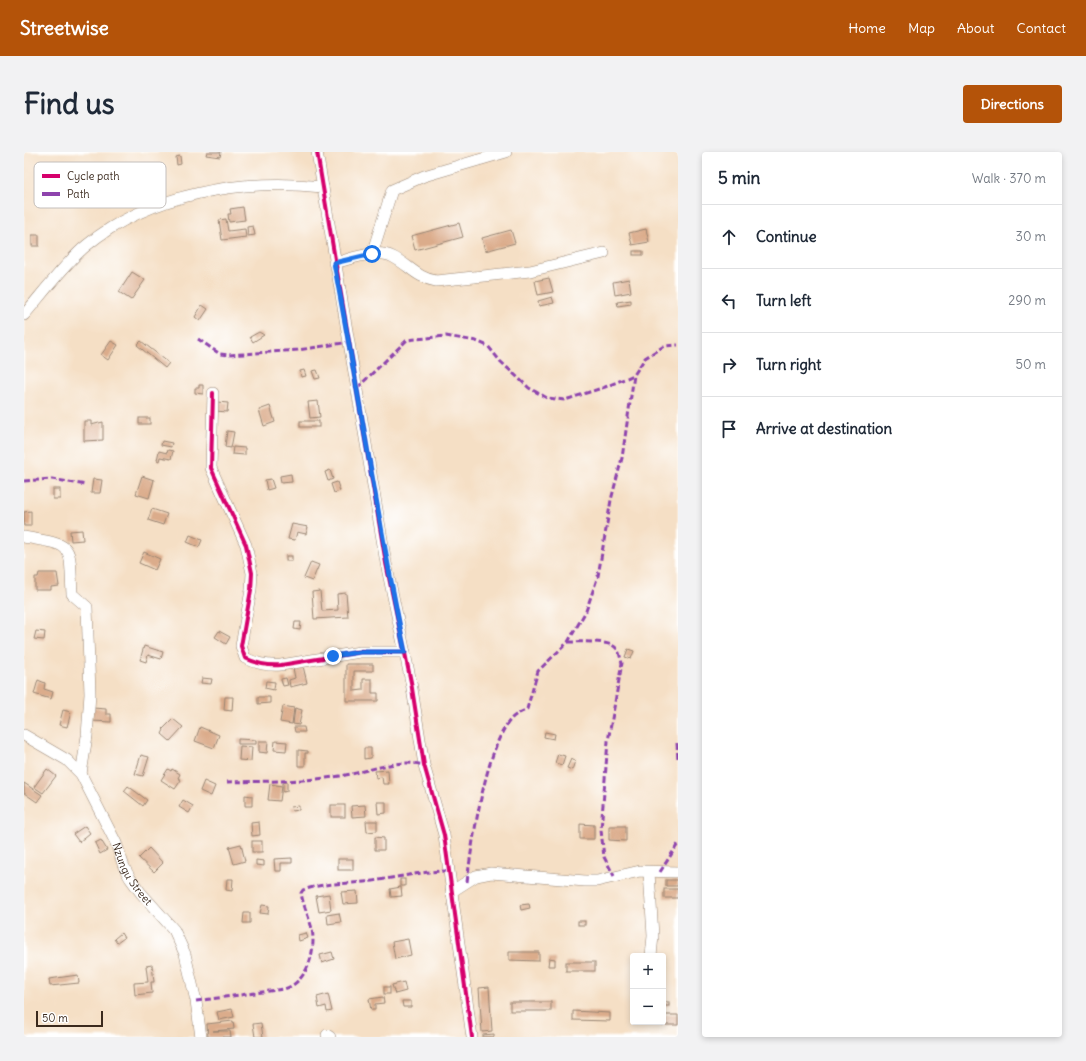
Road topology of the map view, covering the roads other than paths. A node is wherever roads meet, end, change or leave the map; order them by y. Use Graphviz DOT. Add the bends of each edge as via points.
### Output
graph roads {
  1 [pos="317,152"];
  2 [pos="506,152"];
  3 [pos="323,187"];
  4 [pos="166,202"];
  5 [pos="151,208"];
  6 [pos="604,253"];
  7 [pos="372,254"];
  8 [pos="334,263"];
  9 [pos="24,315"];
  10 [pos="213,393"];
  11 [pos="24,537"];
  12 [pos="405,652"];
  13 [pos="24,735"];
  14 [pos="82,774"];
  15 [pos="649,872"];
  16 [pos="678,872"];
  17 [pos="451,892"];
  18 [pos="651,953"];
  19 [pos="201,1037"];
  20 [pos="472,1037"];
  1 -- 3 [label="street"];
  2 -- 7 [label="street" via="424,176 392,190"];
  3 -- 4 [label="street" via="292,184 202,192"];
  3 -- 8 [label="street"];
  5 -- 9 [label="street" via="105,230 85,246"];
  6 -- 7 [label="street" via="530,271 436,281 426,280 391,256"];
  7 -- 8 [label="street"];
  8 -- 12 [label="street" via="350,342 386,562"];
  10 -- 12 [label="street" via="211,468 246,545 252,572 252,590 241,646 246,658 270,666 360,652"];
  11 -- 14 [label="street" via="58,543 66,547 70,554 72,594 87,607 90,694 88,736"];
  12 -- 17 [label="street" via="424,766 444,835"];
  13 -- 14 [label="street, Nzungu Street" via="61,756"];
  14 -- 19 [label="street, Nzungu Street" via="130,878 177,936 185,954"];
  15 -- 16 [label="street"];
  15 -- 17 [label="street" via="622,874 597,881 484,874"];
  15 -- 18 [label="street" via="653,936"];
  17 -- 20 [label="street" via="467,986"];
}
